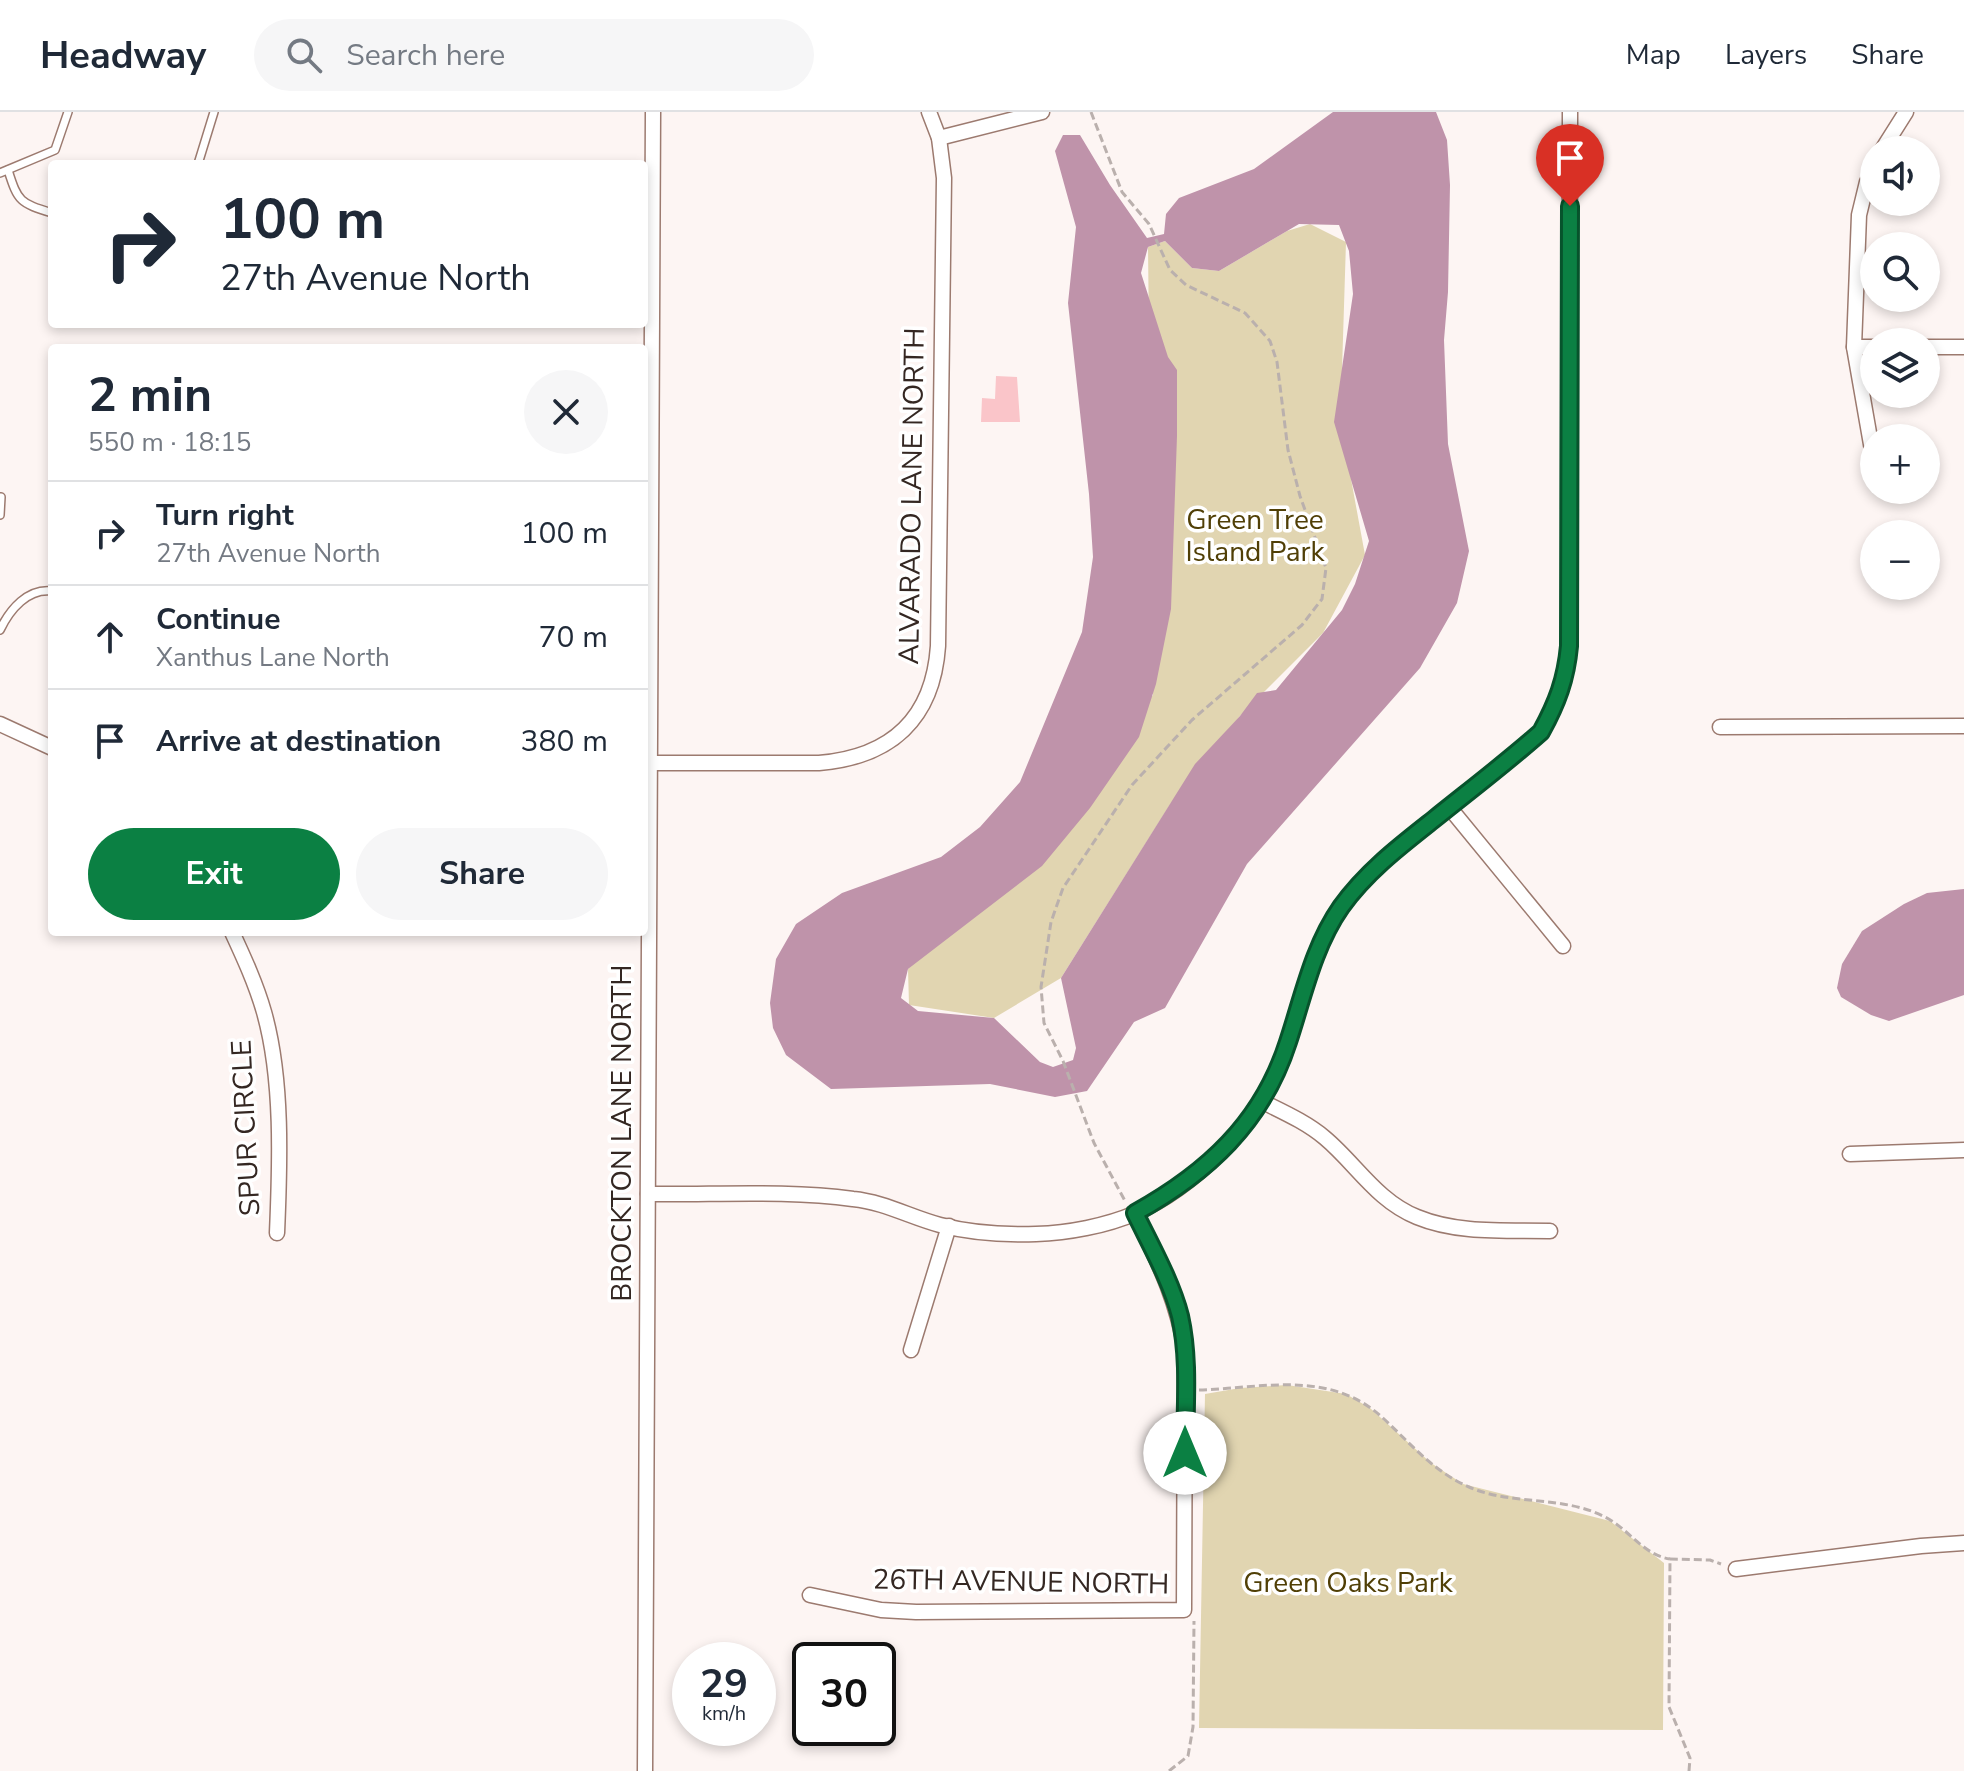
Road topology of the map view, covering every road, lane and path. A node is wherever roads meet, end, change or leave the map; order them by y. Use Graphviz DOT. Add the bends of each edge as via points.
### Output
graph roads {
  1 [pos="68,112"];
  2 [pos="214,112"];
  3 [pos="653,112"];
  4 [pos="929,112"];
  5 [pos="1042,112"];
  6 [pos="1091,112"];
  7 [pos="1570,112"];
  8 [pos="1906,112"];
  9 [pos="1891,136"];
  10 [pos="939,138"];
  11 [pos="199,160"];
  12 [pos="4,172"];
  13 [pos="1860,211"];
  14 [pos="48,212"];
  15 [pos="1854,347"];
  16 [pos="1860,347"];
  17 [pos="1940,347"];
  18 [pos="1964,347"];
  19 [pos="1867,424"];
  20 [pos="1,497"];
  21 [pos="0,515"];
  22 [pos="48,591"];
  23 [pos="0,630"];
  24 [pos="0,724"];
  25 [pos="1964,726"];
  26 [pos="1720,727"];
  27 [pos="48,746"];
  28 [pos="651,763"];
  29 [pos="1449,807"];
  30 [pos="234,936"];
  31 [pos="1563,946"];
  32 [pos="1261,1101"];
  33 [pos="1964,1150"];
  34 [pos="1850,1154"];
  35 [pos="648,1194"];
  36 [pos="1123,1199"];
  37 [pos="1135,1213"];
  38 [pos="949,1226"];
  39 [pos="1550,1231"];
  40 [pos="277,1233"];
  41 [pos="911,1350"];
  42 [pos="1199,1390"];
  43 [pos="1964,1543"];
  44 [pos="1670,1559"];
  45 [pos="1736,1569"];
  46 [pos="810,1595"];
  47 [pos="1184,1610"];
  48 [pos="645,1771"];
  49 [pos="1169,1771"];
  50 [pos="1689,1771"];
  1 -- 12 [label="lane" via="55,150"];
  2 -- 11 [label="lane"];
  3 -- 28 [label="street, BROCKTON LANE NORTH"];
  4 -- 10 [label="street, ALVARADO LANE NORTH"];
  5 -- 10 [label="street"];
  6 -- 36 [label="path" via="1122,192 1149,224 1175,277 1245,313 1270,341 1288,450 1326,568 1325,591 1302,625 1192,720 1132,785 1063,888 1051,922 1041,987 1044,1023"];
  7 -- 29 [label="street" via="1566,676 1541,732"];
  8 -- 9 [label="street"];
  10 -- 28 [label="street, ALVARADO LANE NORTH" via="944,178 938,646 927,697 894,738 872,753 846,761"];
  12 -- 14 [label="lane" via="25,205"];
  13 -- 15 [label="street"];
  15 -- 16 [label="street"];
  15 -- 19 [label="street"];
  17 -- 18 [label="street"];
  20 -- 21 [label="lane"];
  22 -- 23 [label="lane" via="19,602"];
  24 -- 27 [label="street"];
  25 -- 26 [label="street"];
  28 -- 35 [label="street, BROCKTON LANE NORTH"];
  29 -- 31 [label="street"];
  29 -- 32 [label="street" via="1365,877 1340,908 1321,944 1277,1073"];
  30 -- 40 [label="street, SPUR CIRCLE" via="268,1030 278,1130"];
  32 -- 37 [label="street" via="1206,1167"];
  32 -- 39 [label="street" via="1307,1124 1367,1182 1414,1217 1441,1226"];
  33 -- 34 [label="street"];
  35 -- 38 [label="street" via="856,1199"];
  35 -- 48 [label="street, BROCKTON LANE NORTH"];
  37 -- 38 [label="street" via="1088,1228 1037,1234"];
  37 -- 47 [label="street" via="1167,1280 1185,1350"];
  38 -- 41 [label="street"];
  42 -- 44 [label="path" via="1265,1384 1315,1386 1354,1396 1440,1471 1467,1486 1493,1496 1575,1506 1605,1517 1654,1557"];
  43 -- 45 [label="street"];
  44 -- 45 [label="path" via="1710,1560"];
  44 -- 50 [label="path" via="1669,1707 1690,1758"];
  46 -- 47 [label="street, 26TH AVENUE NORTH" via="916,1612"];
  47 -- 49 [label="path" via="1194,1610 1193,1727 1188,1756"];
}
